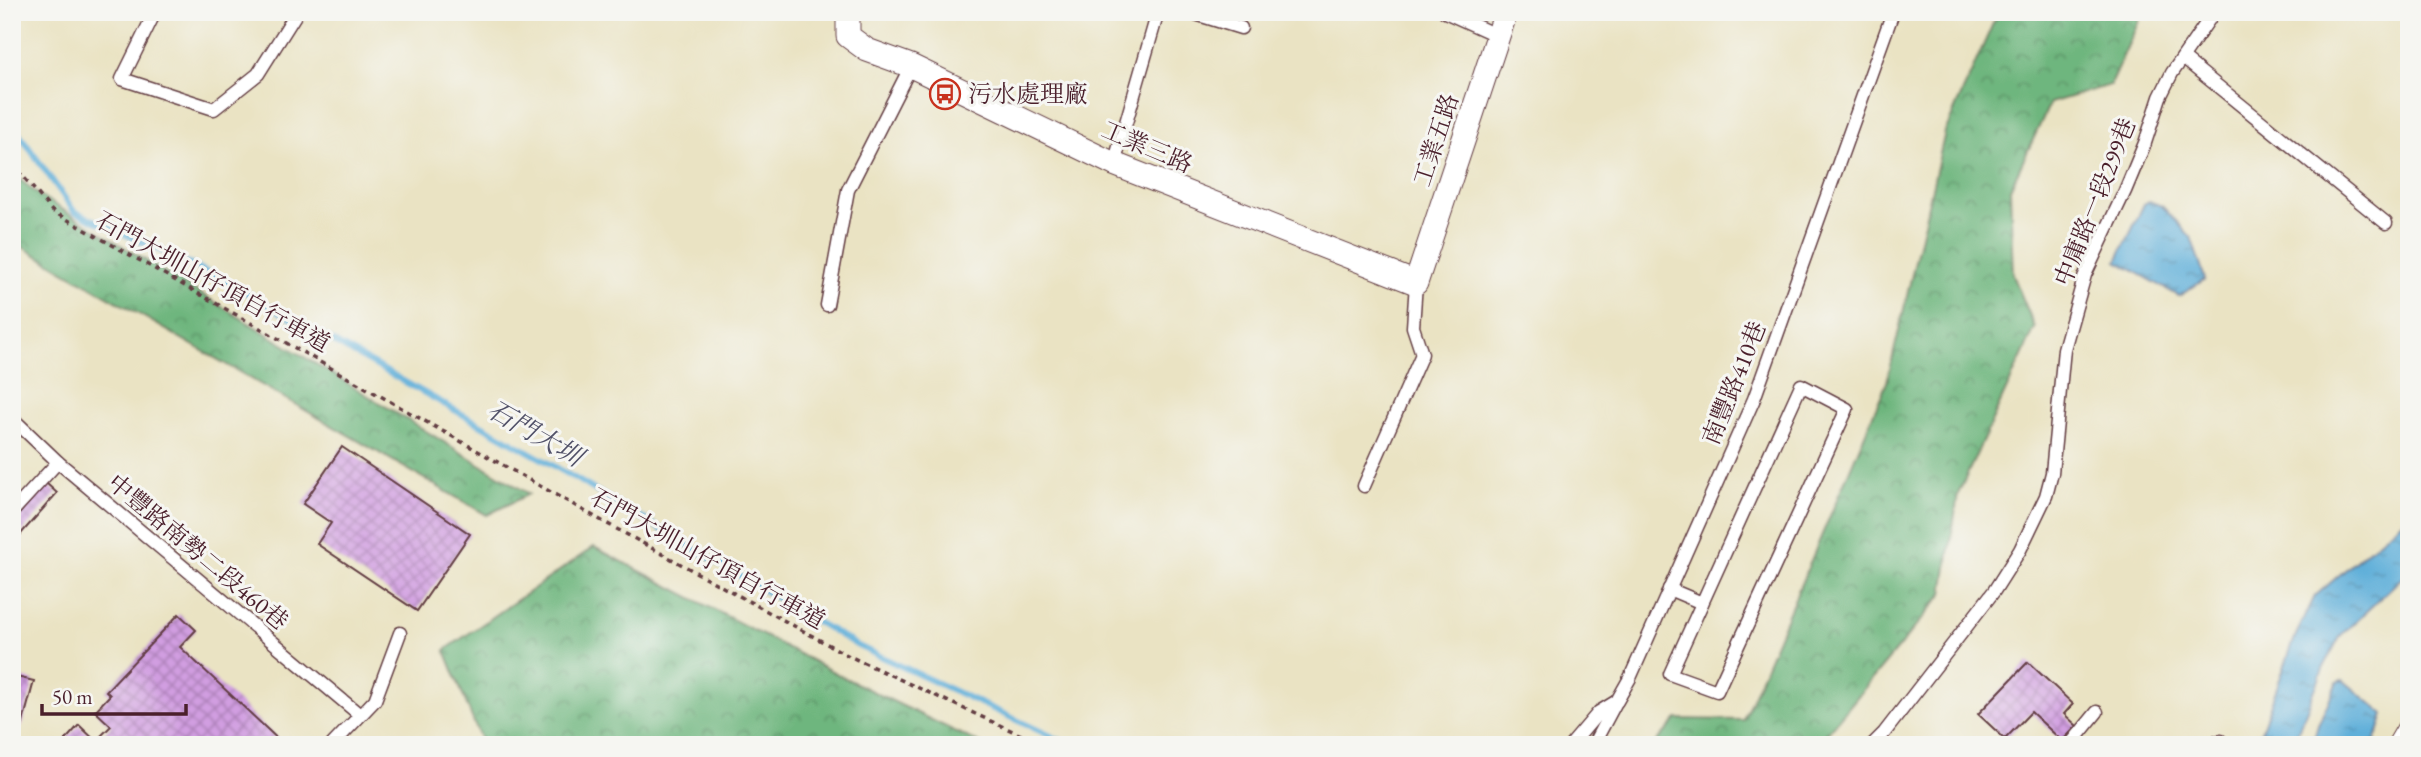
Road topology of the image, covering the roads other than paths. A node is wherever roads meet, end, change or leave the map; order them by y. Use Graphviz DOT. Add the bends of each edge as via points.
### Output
graph roads {
  1 [pos="155,12"];
  2 [pos="297,12"];
  3 [pos="848,12"];
  4 [pos="1158,12"];
  5 [pos="1189,12"];
  6 [pos="1445,12"];
  7 [pos="1506,12"];
  8 [pos="1893,12"];
  9 [pos="2214,12"];
  10 [pos="1241,27"];
  11 [pos="1498,36"];
  12 [pos="2183,58"];
  13 [pos="911,66"];
  14 [pos="1114,163"];
  15 [pos="2386,223"];
  16 [pos="1416,284"];
  17 [pos="827,305"];
  18 [pos="12,418"];
  19 [pos="58,462"];
  20 [pos="1364,486"];
  21 [pos="12,512"];
  22 [pos="1669,589"];
  23 [pos="1702,603"];
  24 [pos="400,634"];
  25 [pos="1617,701"];
  26 [pos="2097,712"];
  27 [pos="360,715"];
  28 [pos="2409,728"];
  29 [pos="332,745"];
  30 [pos="1571,745"];
  31 [pos="1593,745"];
  32 [pos="1872,745"];
  33 [pos="2070,745"];
  34 [pos="2206,745"];
  35 [pos="2225,745"];
  36 [pos="2399,745"];
  1 -- 2 [label="lane" via="122,79 214,108 258,74"];
  3 -- 13 [label="street, 工業三路" via="848,36 867,50"];
  4 -- 14 [label="lane"];
  5 -- 10 [label="lane"];
  6 -- 11 [label="lane"];
  7 -- 11 [label="street, 工業五路"];
  8 -- 22 [label="lane, 南豐路410巷" via="1754,399"];
  9 -- 12 [label="lane, 中庸路一段299巷"];
  11 -- 16 [label="street, 工業五路"];
  12 -- 15 [label="lane"];
  12 -- 32 [label="lane, 中庸路一段299巷" via="2160,97 2125,191 2085,275 2064,349 2046,496 1994,591"];
  13 -- 14 [label="street, 工業三路"];
  13 -- 17 [label="lane" via="848,190"];
  14 -- 16 [label="street, 工業三路"];
  16 -- 20 [label="lane" via="1413,327 1422,354"];
  18 -- 19 [label="lane, 中豐路南勢二段460巷"];
  19 -- 21 [label="lane"];
  19 -- 27 [label="lane, 中豐路南勢二段460巷"];
  22 -- 23 [label="lane"];
  22 -- 25 [label="lane, 南豐路410巷"];
  23 -- 23 [label="lane" via="1801,385 1847,409 1717,691 1670,674"];
  24 -- 27 [label="lane" via="375,700"];
  25 -- 30 [label="lane, 南豐路410巷" via="1599,712"];
  25 -- 31 [label="lane"];
  26 -- 33 [label="lane"];
  27 -- 29 [label="lane"];
  28 -- 36 [label="street"];
  34 -- 35 [label="lane" via="2221,741"];
}
